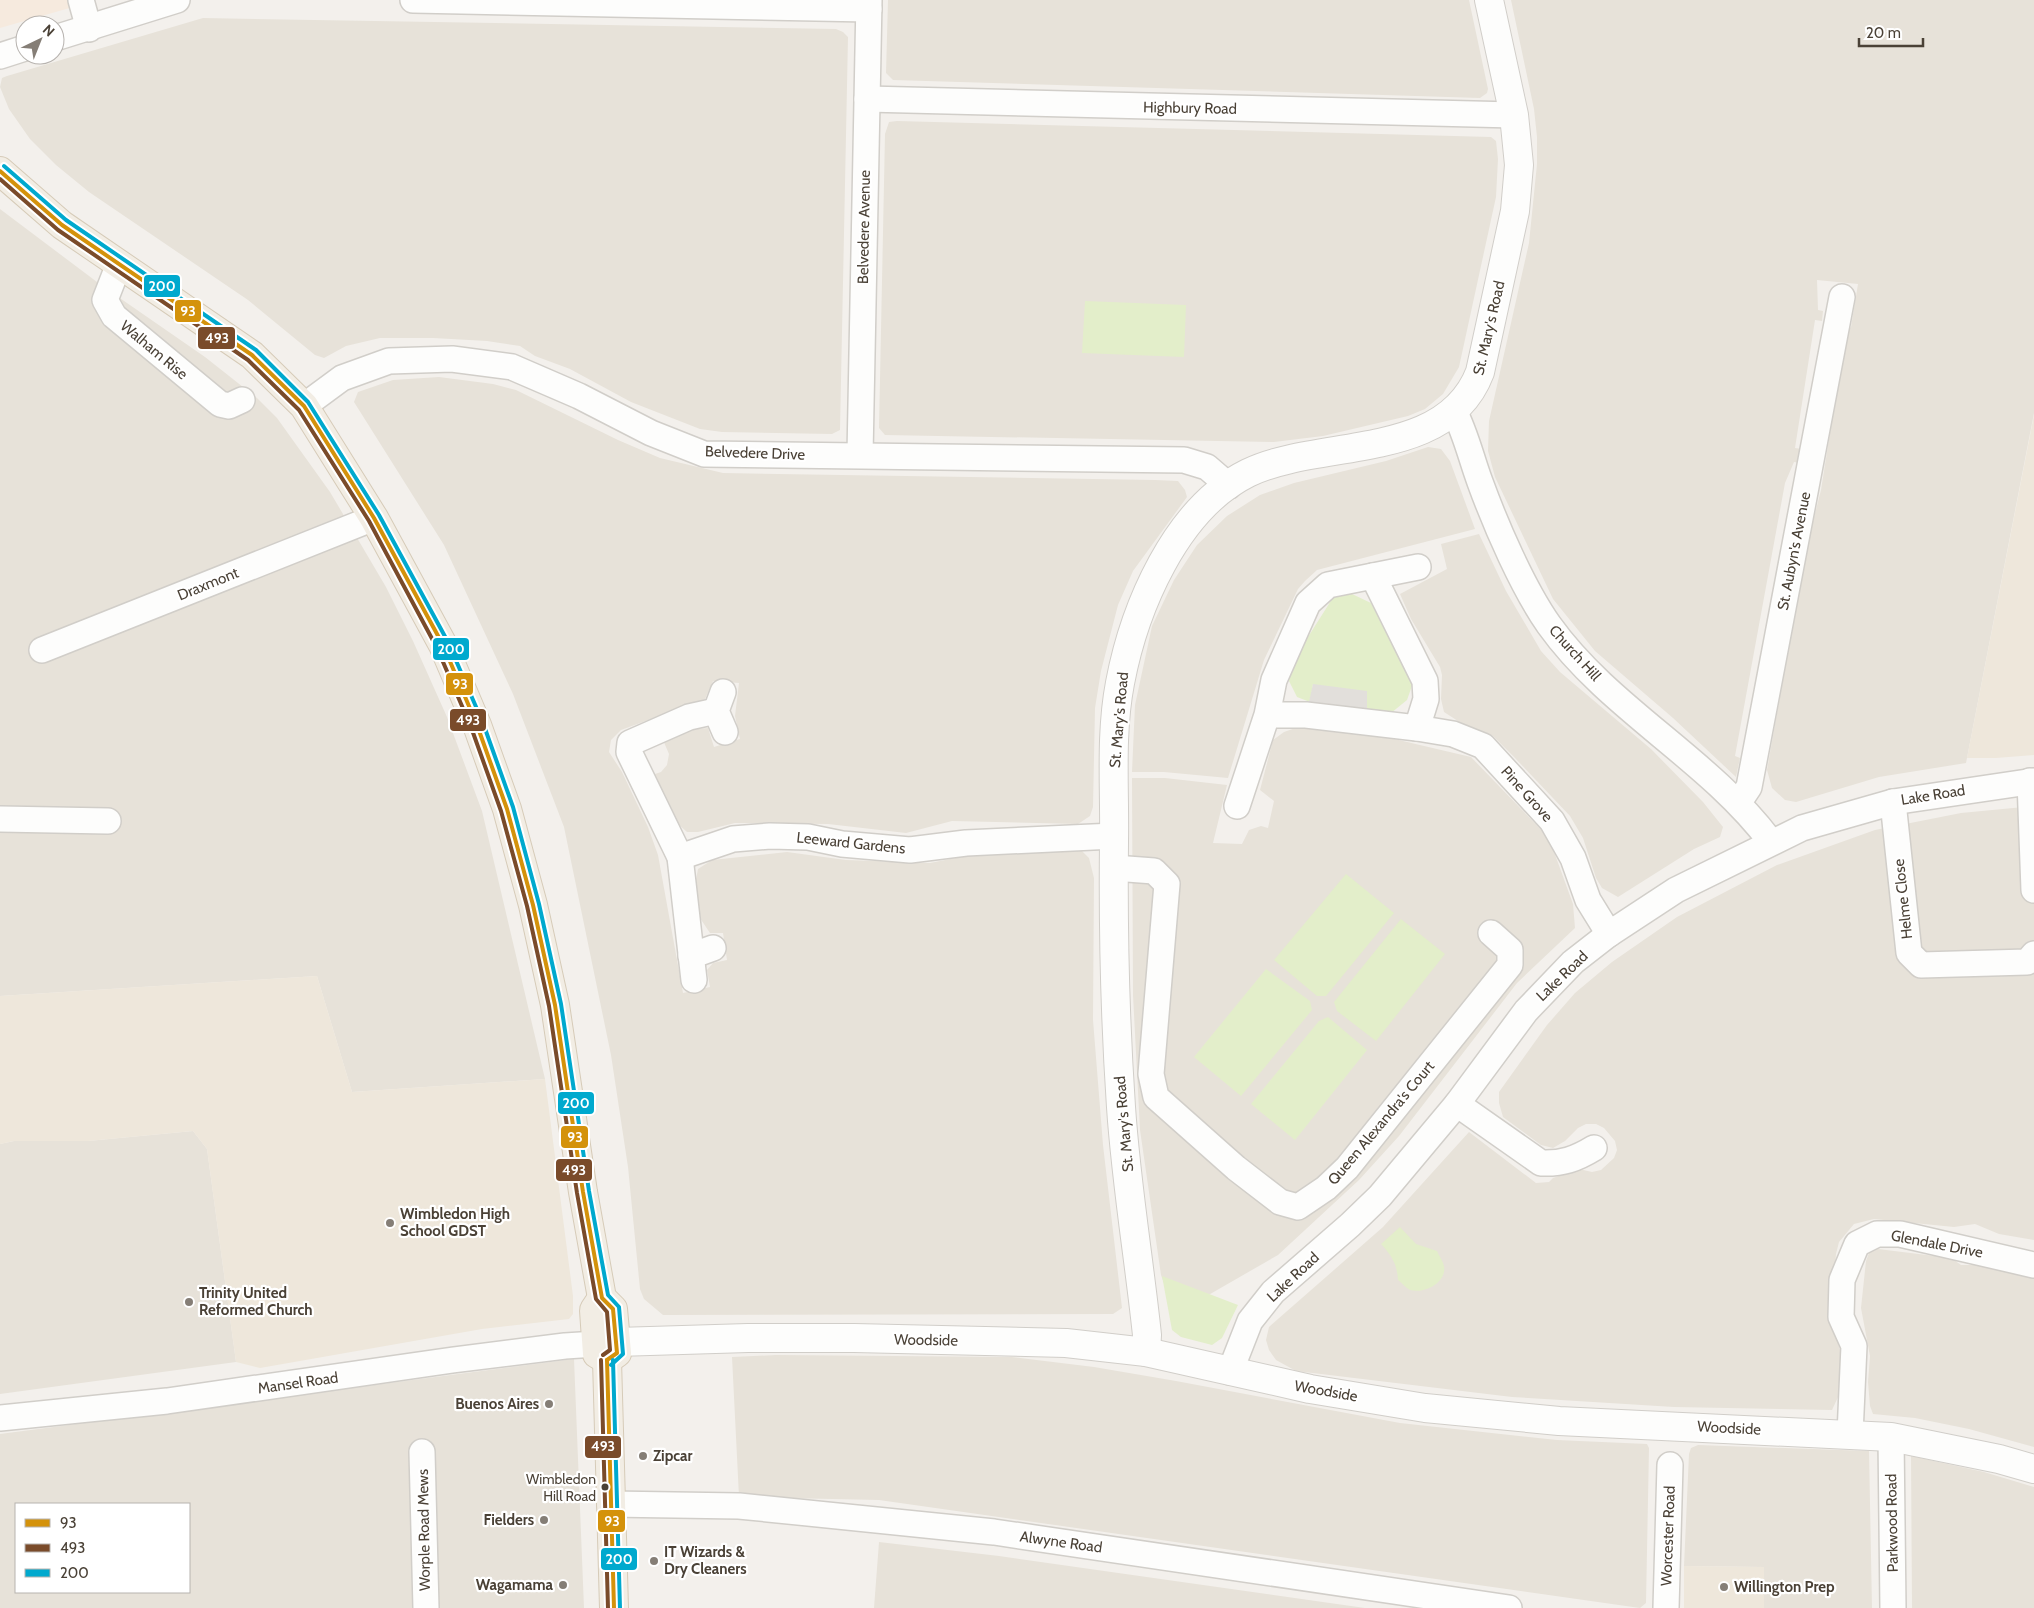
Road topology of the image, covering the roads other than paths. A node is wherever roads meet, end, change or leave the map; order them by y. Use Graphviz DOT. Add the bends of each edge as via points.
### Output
graph roads {
  1 [pos="81,0"];
  2 [pos="176,0"];
  3 [pos="413,0"];
  4 [pos="1489,0"];
  5 [pos="510,1"];
  6 [pos="869,4"];
  7 [pos="89,29"];
  8 [pos="65,35"];
  9 [pos="15,51"];
  10 [pos="0,56"];
  11 [pos="867,100"];
  12 [pos="1514,115"];
  13 [pos="0,171"];
  14 [pos="119,264"];
  15 [pos="1842,297"];
  16 [pos="242,400"];
  17 [pos="304,406"];
  18 [pos="1454,411"];
  19 [pos="860,455"];
  20 [pos="1229,486"];
  21 [pos="374,518"];
  22 [pos="1418,567"];
  23 [pos="1373,576"];
  24 [pos="42,650"];
  25 [pos="722,711"];
  26 [pos="1267,715"];
  27 [pos="1418,728"];
  28 [pos="2032,781"];
  29 [pos="1739,802"];
  30 [pos="1893,802"];
  31 [pos="1237,806"];
  32 [pos="0,819"];
  33 [pos="108,821"];
  34 [pos="1114,836"];
  35 [pos="1772,842"];
  36 [pos="680,857"];
  37 [pos="1114,868"];
  38 [pos="2034,890"];
  39 [pos="1491,933"];
  40 [pos="1609,934"];
  41 [pos="2034,954"];
  42 [pos="694,980"];
  43 [pos="1457,1104"];
  44 [pos="1594,1148"];
  45 [pos="2034,1265"];
  46 [pos="607,1349"];
  47 [pos="1146,1352"];
  48 [pos="1230,1372"];
  49 [pos="0,1418"];
  50 [pos="1850,1434"];
  51 [pos="1891,1437"];
  52 [pos="422,1452"];
  53 [pos="1670,1465"];
  54 [pos="2034,1469"];
  55 [pos="610,1504"];
  56 [pos="426,1608"];
  57 [pos="614,1608"];
  58 [pos="1509,1608"];
  59 [pos="1666,1608"];
  60 [pos="1893,1608"];
  1 -- 7 [label="street"];
  2 -- 7 [label="street"];
  3 -- 5 [label="street"];
  4 -- 12 [label="street, St. Mary's Road"];
  5 -- 6 [label="street"];
  6 -- 11 [label="street, Belvedere Avenue"];
  7 -- 8 [label="street"];
  9 -- 10 [label="street"];
  11 -- 12 [label="street, Highbury Road"];
  11 -- 19 [label="street, Belvedere Avenue"];
  12 -- 18 [label="street, St. Mary's Road" via="1519,165 1515,211 1480,372 1473,390"];
  13 -- 14 [label="main road" via="62,225"];
  14 -- 16 [label="street, Walham Rise" via="105,300 114,316 220,404 229,406"];
  14 -- 17 [label="main road" via="252,355"];
  15 -- 29 [label="street, St. Aubyn's Avenue" via="1749,787"];
  17 -- 19 [label="street, Belvedere Drive" via="342,378 389,361 452,359 512,368 579,396 651,433 704,454"];
  17 -- 21 [label="main road"];
  18 -- 20 [label="street, St. Mary's Road" via="1405,435 1274,464 1247,474"];
  18 -- 29 [label="street, Church Hill" via="1463,427 1477,474 1499,528 1548,624 1570,652 1599,680"];
  19 -- 20 [label="street, Belvedere Drive" via="1184,460 1207,467"];
  20 -- 34 [label="street, St. Mary's Road" via="1202,509 1180,537 1152,582 1137,618 1118,696 1114,732"];
  21 -- 24 [label="street, Draxmont"];
  21 -- 46 [label="main road" via="443,645 477,725 507,809 555,1005 602,1298 594,1310"];
  22 -- 23 [label="street"];
  23 -- 26 [label="street" via="1328,584 1308,603 1274,680"];
  23 -- 27 [label="street" via="1425,681 1426,699"];
  25 -- 36 [label="street" via="689,717 630,743 629,752"];
  26 -- 27 [label="street, Pine Grove" via="1306,714"];
  26 -- 31 [label="street"];
  27 -- 40 [label="street, Pine Grove" via="1453,734 1483,746 1552,821 1573,858 1588,900"];
  28 -- 30 [label="street, Lake Road"];
  28 -- 38 [label="street"];
  29 -- 35 [label="street, Church Hill"];
  30 -- 35 [label="street, Lake Road" via="1802,828"];
  30 -- 41 [label="street, Helme Close" via="1909,953 1921,965 2027,962"];
  32 -- 33 [label="street"];
  34 -- 36 [label="street, Leeward Gardens" via="966,843 910,850 842,844 808,837 770,836 733,839"];
  34 -- 37 [label="street, St. Mary's Road"];
  35 -- 40 [label="street, Lake Road" via="1676,890"];
  36 -- 42 [label="street" via="702,952"];
  37 -- 39 [label="street, Queen Alexandra's Court" via="1154,871 1167,884 1151,1074 1156,1097 1236,1168 1280,1202 1298,1207 1326,1188 1346,1168 1510,965 1510,950"];
  37 -- 47 [label="street, St. Mary's Road" via="1121,1108 1147,1335"];
  40 -- 43 [label="street, Lake Road" via="1550,983"];
  43 -- 44 [label="street" via="1541,1163 1558,1164"];
  43 -- 48 [label="street, Lake Road" via="1380,1196 1273,1292 1250,1321"];
  45 -- 50 [label="street, Glendale Drive" via="1900,1234 1877,1234 1857,1244 1842,1280 1841,1317 1854,1346"];
  46 -- 47 [label="street, Woodside" via="748,1338 854,1338 1066,1343"];
  46 -- 49 [label="street, Mansel Road" via="565,1346 167,1401"];
  46 -- 55 [label="main road"];
  47 -- 48 [label="street, Woodside"];
  48 -- 50 [label="street, Woodside" via="1444,1410 1559,1421"];
  50 -- 51 [label="street, Woodside"];
  51 -- 54 [label="street, Woodside"];
  51 -- 60 [label="street, Parkwood Road"];
  52 -- 56 [label="street, Worple Road Mews"];
  53 -- 59 [label="street, Worcester Road"];
  55 -- 57 [label="main road"];
  55 -- 58 [label="street, Alwyne Road" via="739,1506 994,1532"];
}
